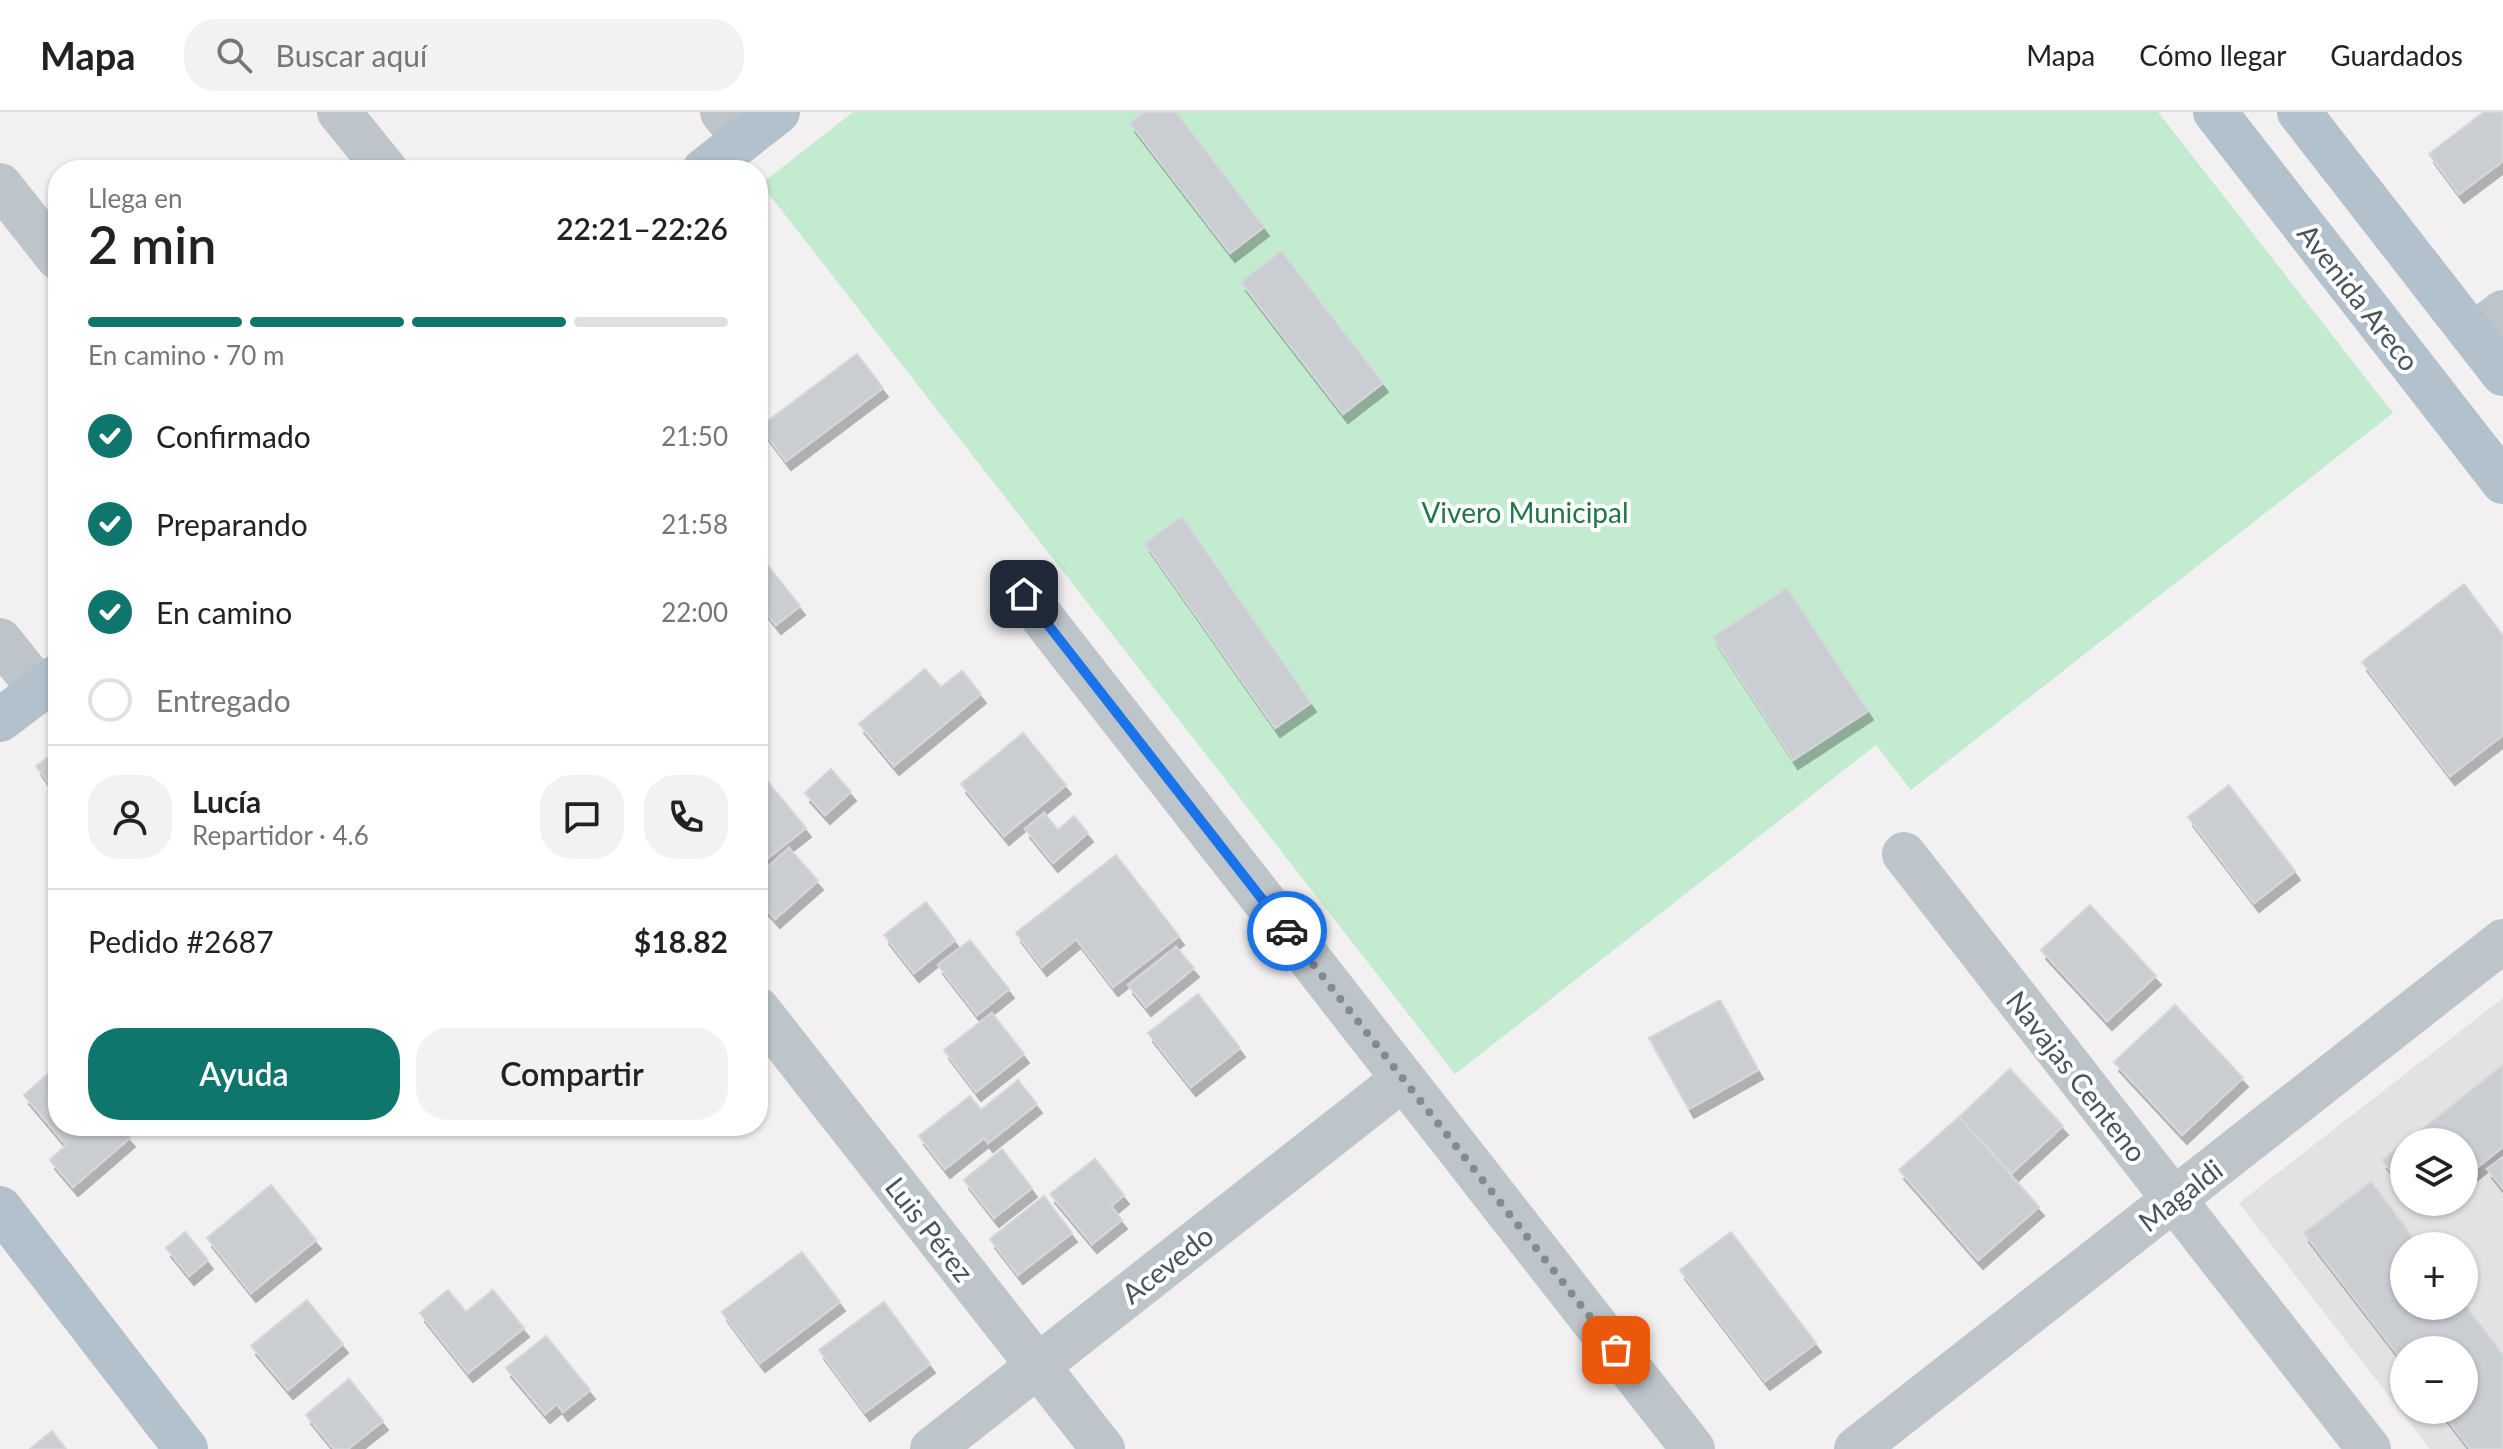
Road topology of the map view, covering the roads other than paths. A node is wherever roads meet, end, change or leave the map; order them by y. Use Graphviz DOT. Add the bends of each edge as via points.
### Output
graph roads {
  1 [pos="339,112"];
  2 [pos="778,112"];
  3 [pos="2215,112"];
  4 [pos="2299,112"];
  5 [pos="733,126"];
  6 [pos="378,160"];
  7 [pos="711,160"];
  8 [pos="0,185"];
  9 [pos="48,245"];
  10 [pos="2488,324"];
  11 [pos="2503,374"];
  12 [pos="2503,482"];
  13 [pos="1024,594"];
  14 [pos="0,640"];
  15 [pos="48,682"];
  16 [pos="48,684"];
  17 [pos="0,720"];
  18 [pos="1904,854"];
  19 [pos="2503,941"];
  20 [pos="768,1022"];
  21 [pos="1403,1079"];
  22 [pos="2174,1200"];
  23 [pos="2,1216"];
  24 [pos="1038,1366"];
  25 [pos="186,1449"];
  26 [pos="932,1449"];
  27 [pos="1103,1449"];
  28 [pos="1693,1449"];
  29 [pos="1856,1449"];
  30 [pos="2369,1449"];
  1 -- 6 [label="street"];
  2 -- 5 [label="main road"];
  3 -- 12 [label="main road, Avenida Areco"];
  4 -- 10 [label="main road"];
  5 -- 7 [label="main road"];
  8 -- 9 [label="street"];
  10 -- 11 [label="main road"];
  13 -- 21 [label="street"];
  14 -- 15 [label="street"];
  16 -- 17 [label="main road"];
  18 -- 22 [label="street, Navajas Centeno"];
  19 -- 22 [label="street, Magaldi"];
  20 -- 24 [label="street, Luis Pérez"];
  21 -- 24 [label="street, Acevedo"];
  21 -- 28 [label="street"];
  22 -- 29 [label="street, Magaldi"];
  22 -- 30 [label="street, Navajas Centeno"];
  23 -- 25 [label="main road"];
  24 -- 26 [label="street, Acevedo"];
  24 -- 27 [label="street, Luis Pérez"];
}
